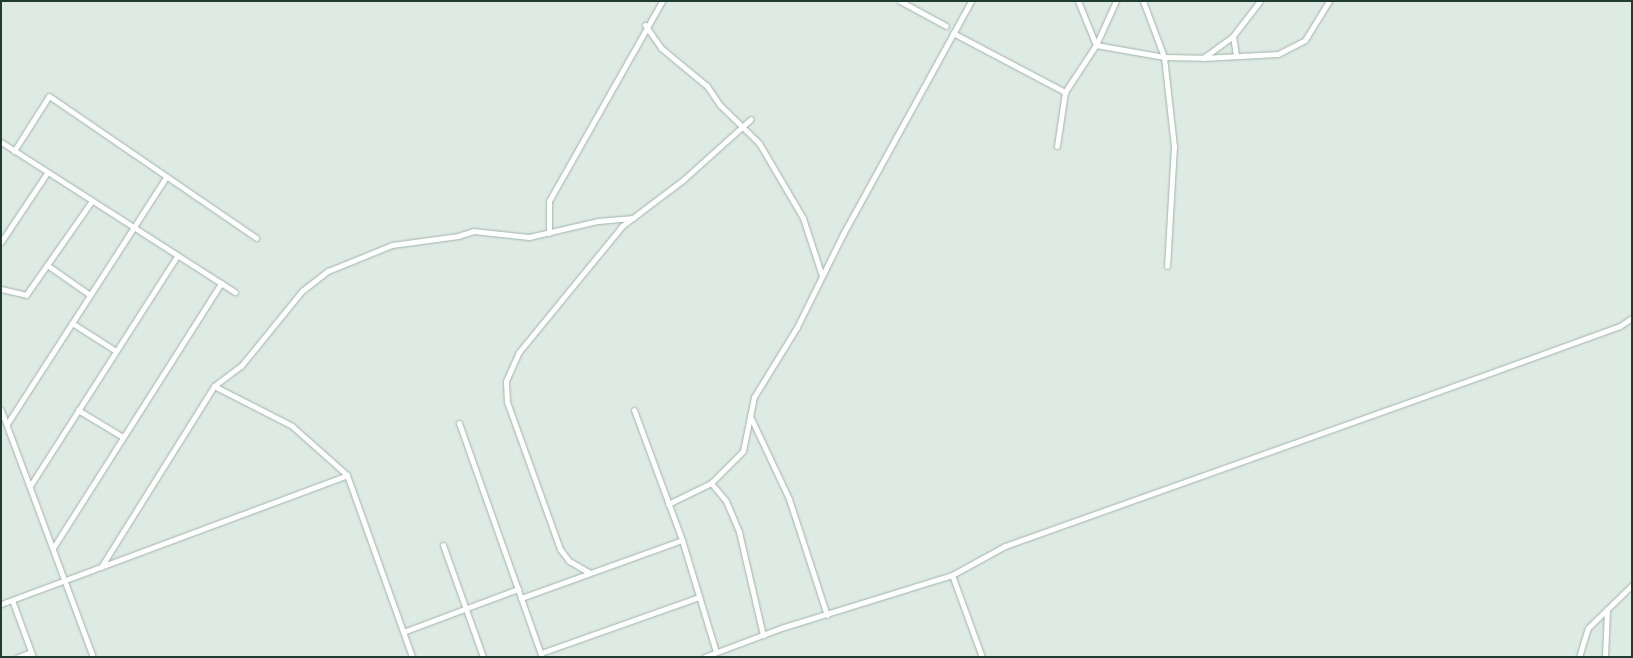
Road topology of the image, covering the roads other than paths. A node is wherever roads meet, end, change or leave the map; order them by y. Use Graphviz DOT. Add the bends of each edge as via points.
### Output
graph roads {
  1 [pos="662,1"];
  2 [pos="900,1"];
  3 [pos="971,1"];
  4 [pos="1078,1"];
  5 [pos="1116,1"];
  6 [pos="1143,1"];
  7 [pos="1260,1"];
  8 [pos="1329,1"];
  9 [pos="645,25"];
  10 [pos="946,26"];
  11 [pos="953,33"];
  12 [pos="1233,36"];
  13 [pos="1096,45"];
  14 [pos="1236,55"];
  15 [pos="1164,57"];
  16 [pos="1203,58"];
  17 [pos="1065,92"];
  18 [pos="751,119"];
  19 [pos="742,127"];
  20 [pos="2,143"];
  21 [pos="1057,146"];
  22 [pos="14,151"];
  23 [pos="48,173"];
  24 [pos="166,177"];
  25 [pos="91,202"];
  26 [pos="633,218"];
  27 [pos="133,228"];
  28 [pos="549,233"];
  29 [pos="256,238"];
  30 [pos="1,242"];
  31 [pos="177,256"];
  32 [pos="47,265"];
  33 [pos="1167,266"];
  34 [pos="822,276"];
  35 [pos="221,283"];
  36 [pos="1,289"];
  37 [pos="235,292"];
  38 [pos="90,295"];
  39 [pos="1632,318"];
  40 [pos="72,323"];
  41 [pos="116,351"];
  42 [pos="214,386"];
  43 [pos="1,410"];
  44 [pos="78,410"];
  45 [pos="634,410"];
  46 [pos="750,416"];
  47 [pos="7,424"];
  48 [pos="459,424"];
  49 [pos="123,437"];
  50 [pos="347,476"];
  51 [pos="711,483"];
  52 [pos="30,486"];
  53 [pos="668,504"];
  54 [pos="682,540"];
  55 [pos="443,545"];
  56 [pos="53,548"];
  57 [pos="101,566"];
  58 [pos="590,574"];
  59 [pos="952,575"];
  60 [pos="65,580"];
  61 [pos="1632,585"];
  62 [pos="518,589"];
  63 [pos="699,597"];
  64 [pos="521,598"];
  65 [pos="12,600"];
  66 [pos="1,604"];
  67 [pos="466,608"];
  68 [pos="1607,609"];
  69 [pos="828,615"];
  70 [pos="403,632"];
  71 [pos="763,635"];
  72 [pos="716,652"];
  73 [pos="32,654"];
  74 [pos="542,655"];
  75 [pos="18,657"];
  76 [pos="93,657"];
  77 [pos="412,657"];
  78 [pos="483,657"];
  79 [pos="704,657"];
  80 [pos="982,657"];
  81 [pos="1579,657"];
  82 [pos="1605,657"];
  1 -- 9 [label="street"];
  2 -- 10 [label="street"];
  3 -- 11 [label="street"];
  4 -- 13 [label="street"];
  5 -- 13 [label="street"];
  6 -- 15 [label="street"];
  7 -- 12 [label="street"];
  8 -- 14 [label="street" via="1305,40 1278,54"];
  9 -- 19 [label="street" via="661,48 707,86"];
  9 -- 28 [label="street" via="604,109 573,154 549,201"];
  11 -- 17 [label="street"];
  11 -- 34 [label="street"];
  12 -- 14 [label="street"];
  12 -- 16 [label="street"];
  13 -- 15 [label="street"];
  13 -- 17 [label="street"];
  14 -- 16 [label="street"];
  15 -- 16 [label="street"];
  15 -- 33 [label="street" via="1174,146"];
  17 -- 21 [label="street"];
  18 -- 19 [label="street"];
  19 -- 26 [label="street"];
  19 -- 34 [label="street" via="759,143 803,218"];
  20 -- 22 [label="street"];
  22 -- 23 [label="street"];
  22 -- 24 [label="street" via="49,96"];
  23 -- 25 [label="street"];
  23 -- 30 [label="street"];
  24 -- 27 [label="street"];
  24 -- 29 [label="street"];
  25 -- 27 [label="street"];
  25 -- 32 [label="street"];
  26 -- 28 [label="street" via="598,221"];
  26 -- 58 [label="street" via="599,252 520,352 506,381 507,402 560,549 569,562"];
  27 -- 31 [label="street"];
  27 -- 38 [label="street"];
  28 -- 42 [label="street" via="529,237 474,230 458,236 392,245 349,260 302,291 241,366"];
  31 -- 35 [label="street"];
  31 -- 41 [label="street"];
  32 -- 36 [label="street" via="26,295"];
  32 -- 38 [label="street"];
  34 -- 46 [label="street" via="797,327 754,397"];
  35 -- 37 [label="street"];
  35 -- 49 [label="street"];
  38 -- 40 [label="street"];
  39 -- 59 [label="street" via="1620,326 1005,546"];
  40 -- 41 [label="street"];
  40 -- 47 [label="street"];
  41 -- 44 [label="street"];
  42 -- 50 [label="street" via="292,426"];
  42 -- 57 [label="street"];
  43 -- 47 [label="street"];
  44 -- 49 [label="street"];
  44 -- 52 [label="street"];
  45 -- 53 [label="street"];
  46 -- 51 [label="street" via="743,451"];
  46 -- 69 [label="street" via="789,498"];
  47 -- 52 [label="street"];
  48 -- 62 [label="street"];
  49 -- 56 [label="street"];
  50 -- 57 [label="street"];
  50 -- 70 [label="street"];
  51 -- 53 [label="street"];
  51 -- 71 [label="street" via="726,501 739,532"];
  52 -- 56 [label="street"];
  53 -- 54 [label="street"];
  54 -- 58 [label="street"];
  54 -- 63 [label="street"];
  55 -- 67 [label="street"];
  56 -- 60 [label="street"];
  57 -- 60 [label="street"];
  58 -- 64 [label="street"];
  59 -- 69 [label="street"];
  59 -- 80 [label="street"];
  60 -- 65 [label="street"];
  60 -- 76 [label="street"];
  61 -- 68 [label="street"];
  62 -- 64 [label="street"];
  62 -- 67 [label="street"];
  63 -- 72 [label="street"];
  63 -- 74 [label="street"];
  64 -- 74 [label="street"];
  65 -- 66 [label="street"];
  65 -- 73 [label="street"];
  67 -- 70 [label="street"];
  67 -- 78 [label="street"];
  68 -- 81 [label="street" via="1588,628"];
  68 -- 82 [label="street"];
  69 -- 71 [label="street"];
  70 -- 77 [label="street"];
  71 -- 72 [label="street"];
  72 -- 79 [label="street"];
  73 -- 75 [label="street"];
}
